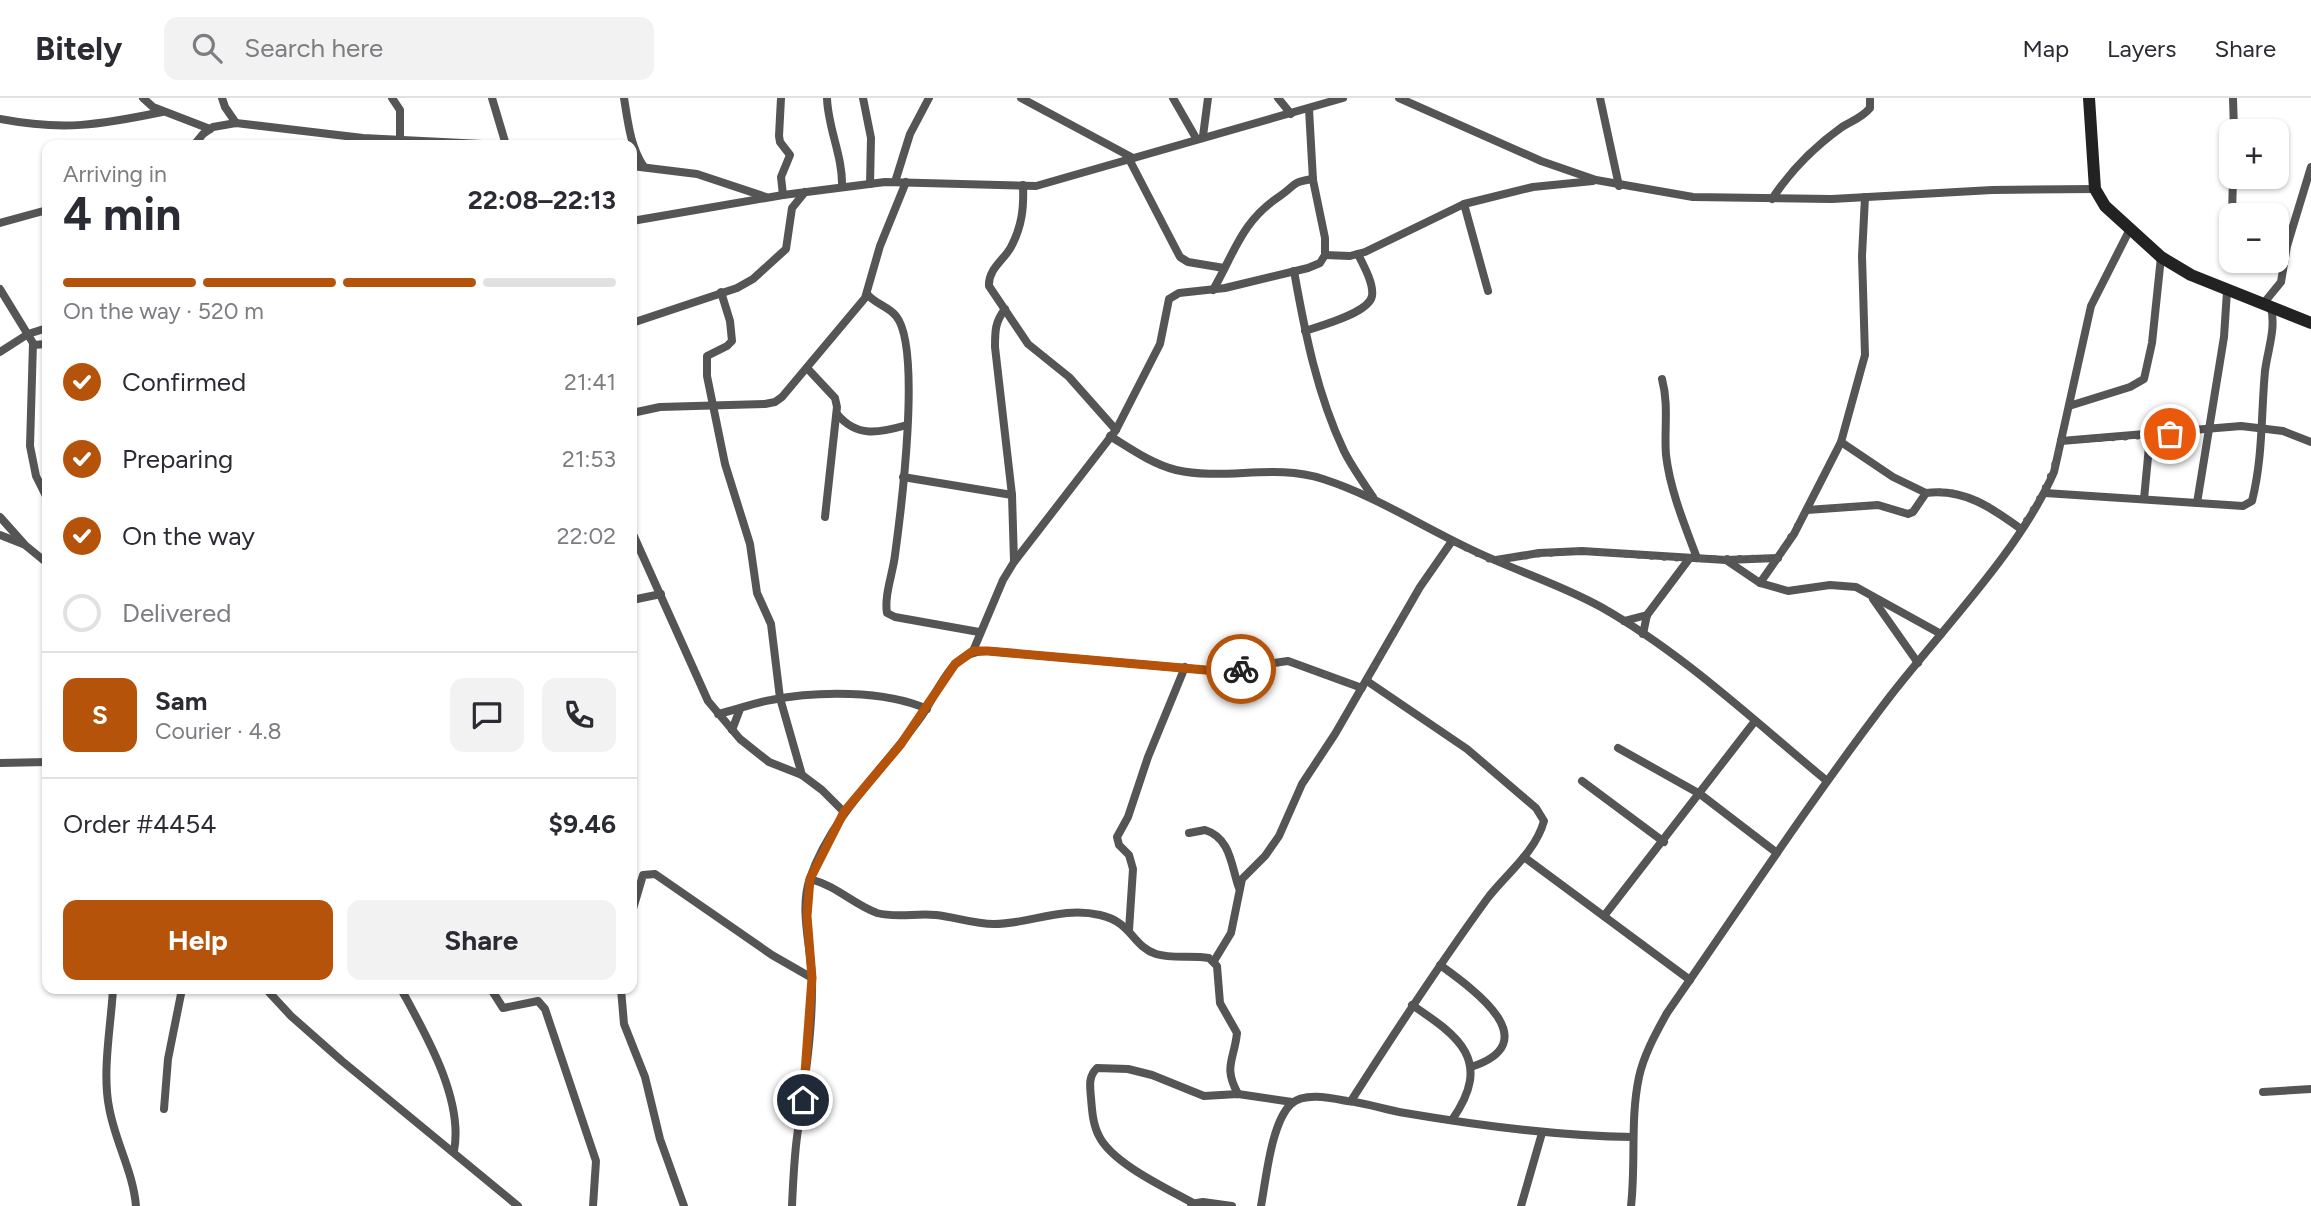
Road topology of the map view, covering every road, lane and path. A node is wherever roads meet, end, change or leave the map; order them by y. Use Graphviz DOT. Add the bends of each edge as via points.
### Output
graph roads {
  1 [pos="143,98"];
  2 [pos="222,98"];
  3 [pos="393,98"];
  4 [pos="492,98"];
  5 [pos="624,98"];
  6 [pos="781,98"];
  7 [pos="827,98"];
  8 [pos="863,98"];
  9 [pos="929,98"];
  10 [pos="1021,98"];
  11 [pos="1047,98"];
  12 [pos="1172,98"];
  13 [pos="1208,98"];
  14 [pos="1278,98"];
  15 [pos="1343,98"];
  16 [pos="1399,98"];
  17 [pos="1600,98"];
  18 [pos="1870,98"];
  19 [pos="2089,98"];
  20 [pos="2233,98"];
  21 [pos="1326,100"];
  22 [pos="1309,109"];
  23 [pos="1043,110"];
  24 [pos="162,112"];
  25 [pos="1291,114"];
  26 [pos="0,119"];
  27 [pos="2234,119"];
  28 [pos="236,122"];
  29 [pos="210,129"];
  30 [pos="1200,137"];
  31 [pos="199,140"];
  32 [pos="388,140"];
  33 [pos="400,140"];
  34 [pos="503,140"];
  35 [pos="632,140"];
  36 [pos="637,157"];
  37 [pos="1131,158"];
  38 [pos="637,166"];
  39 [pos="644,167"];
  40 [pos="2311,167"];
  41 [pos="1313,179"];
  42 [pos="1596,180"];
  43 [pos="895,182"];
  44 [pos="906,182"];
  45 [pos="870,184"];
  46 [pos="1023,185"];
  47 [pos="1619,186"];
  48 [pos="842,187"];
  49 [pos="2095,189"];
  50 [pos="805,192"];
  51 [pos="783,195"];
  52 [pos="1864,197"];
  53 [pos="769,198"];
  54 [pos="1772,199"];
  55 [pos="1464,204"];
  56 [pos="42,211"];
  57 [pos="637,220"];
  58 [pos="0,223"];
  59 [pos="2130,229"];
  60 [pos="2289,232"];
  61 [pos="1358,254"];
  62 [pos="1325,255"];
  63 [pos="2161,257"];
  64 [pos="1224,268"];
  65 [pos="1294,271"];
  66 [pos="2281,273"];
  67 [pos="0,289"];
  68 [pos="1213,290"];
  69 [pos="1488,291"];
  70 [pos="2227,291"];
  71 [pos="721,292"];
  72 [pos="867,294"];
  73 [pos="2267,305"];
  74 [pos="1005,309"];
  75 [pos="637,321"];
  76 [pos="2311,323"];
  77 [pos="42,330"];
  78 [pos="1305,331"];
  79 [pos="28,334"];
  80 [pos="42,344"];
  81 [pos="33,345"];
  82 [pos="0,352"];
  83 [pos="807,368"];
  84 [pos="1662,379"];
  85 [pos="713,406"];
  86 [pos="2069,406"];
  87 [pos="637,412"];
  88 [pos="837,414"];
  89 [pos="907,425"];
  90 [pos="2262,427"];
  91 [pos="2209,429"];
  92 [pos="1113,433"];
  93 [pos="2150,436"];
  94 [pos="2061,441"];
  95 [pos="1842,442"];
  96 [pos="2311,442"];
  97 [pos="903,477"];
  98 [pos="42,488"];
  99 [pos="1926,493"];
  100 [pos="2045,493"];
  101 [pos="1012,495"];
  102 [pos="1374,498"];
  103 [pos="2144,499"];
  104 [pos="2197,503"];
  105 [pos="1807,510"];
  106 [pos="0,517"];
  107 [pos="825,517"];
  108 [pos="2021,529"];
  109 [pos="0,535"];
  110 [pos="1452,541"];
  111 [pos="637,542"];
  112 [pos="25,545"];
  113 [pos="1778,558"];
  114 [pos="42,559"];
  115 [pos="1693,559"];
  116 [pos="1726,560"];
  117 [pos="1493,561"];
  118 [pos="1014,562"];
  119 [pos="1760,583"];
  120 [pos="661,594"];
  121 [pos="1871,597"];
  122 [pos="637,599"];
  123 [pos="1647,615"];
  124 [pos="1623,621"];
  125 [pos="979,632"];
  126 [pos="1643,634"];
  127 [pos="1941,634"];
  128 [pos="973,651"];
  129 [pos="1918,663"];
  130 [pos="1185,667"];
  131 [pos="1364,685"];
  132 [pos="780,698"];
  133 [pos="740,709"];
  134 [pos="927,709"];
  135 [pos="718,714"];
  136 [pos="1755,721"];
  137 [pos="732,730"];
  138 [pos="1618,748"];
  139 [pos="42,762"];
  140 [pos="0,763"];
  141 [pos="802,775"];
  142 [pos="1582,781"];
  143 [pos="1828,781"];
  144 [pos="1700,794"];
  145 [pos="844,812"];
  146 [pos="1189,833"];
  147 [pos="1664,842"];
  148 [pos="1777,853"];
  149 [pos="1524,857"];
  150 [pos="810,879"];
  151 [pos="1238,888"];
  152 [pos="637,895"];
  153 [pos="1604,916"];
  154 [pos="1129,930"];
  155 [pos="1214,961"];
  156 [pos="1440,965"];
  157 [pos="812,978"];
  158 [pos="1690,980"];
  159 [pos="113,994"];
  160 [pos="182,994"];
  161 [pos="271,994"];
  162 [pos="404,994"];
  163 [pos="494,994"];
  164 [pos="621,994"];
  165 [pos="1412,1005"];
  166 [pos="1471,1067"];
  167 [pos="2311,1089"];
  168 [pos="2263,1092"];
  169 [pos="1238,1094"];
  170 [pos="1351,1101"];
  171 [pos="1292,1102"];
  172 [pos="164,1109"];
  173 [pos="1452,1120"];
  174 [pos="1542,1133"];
  175 [pos="1633,1137"];
  176 [pos="454,1151"];
  177 [pos="1191,1204"];
  178 [pos="136,1206"];
  179 [pos="518,1206"];
  180 [pos="593,1206"];
  181 [pos="684,1206"];
  182 [pos="792,1206"];
  183 [pos="1233,1206"];
  184 [pos="1261,1206"];
  185 [pos="1521,1206"];
  186 [pos="1630,1206"];
  1 -- 24 [label="street"];
  2 -- 28 [label="street"];
  3 -- 33 [label="street" via="400,110"];
  4 -- 34 [label="street"];
  5 -- 35 [label="street"];
  6 -- 51 [label="street" via="779,136 790,155 781,177"];
  7 -- 48 [label="street"];
  8 -- 45 [label="street" via="871,138"];
  9 -- 43 [label="street" via="910,134"];
  10 -- 23 [label="street"];
  11 -- 23 [label="street"];
  12 -- 30 [label="street"];
  13 -- 30 [label="street"];
  14 -- 25 [label="street"];
  15 -- 21 [label="street"];
  16 -- 42 [label="street" via="1541,161"];
  17 -- 47 [label="street"];
  18 -- 54 [label="street" via="1866,113 1800,162"];
  19 -- 49 [label="street"];
  20 -- 27 [label="street"];
  21 -- 22 [label="street"];
  22 -- 25 [label="street"];
  22 -- 41 [label="street"];
  23 -- 37 [label="street"];
  24 -- 26 [label="street" via="56,127"];
  24 -- 29 [label="street"];
  25 -- 30 [label="street"];
  28 -- 29 [label="street"];
  28 -- 32 [label="street"];
  29 -- 31 [label="street"];
  30 -- 37 [label="street"];
  36 -- 39 [label="street"];
  37 -- 46 [label="street" via="1068,179"];
  37 -- 64 [label="street" via="1180,257"];
  38 -- 39 [label="street"];
  39 -- 53 [label="street" via="696,174"];
  40 -- 60 [label="street"];
  41 -- 62 [label="street"];
  41 -- 64 [label="street" via="1292,184 1261,210 1242,232"];
  42 -- 47 [label="street"];
  42 -- 55 [label="street" via="1540,185"];
  43 -- 44 [label="street"];
  43 -- 45 [label="street"];
  44 -- 46 [label="street"];
  44 -- 72 [label="street" via="880,246"];
  45 -- 48 [label="street"];
  46 -- 74 [label="street" via="1022,221 989,281"];
  47 -- 54 [label="street" via="1693,197"];
  48 -- 50 [label="street"];
  49 -- 52 [label="street"];
  49 -- 59 [label="street" via="2105,206"];
  50 -- 51 [label="street"];
  50 -- 71 [label="street" via="792,208 786,249 747,283"];
  51 -- 53 [label="street"];
  52 -- 54 [label="street"];
  52 -- 95 [label="street" via="1865,355"];
  53 -- 57 [label="street"];
  55 -- 61 [label="street"];
  55 -- 69 [label="street"];
  56 -- 58 [label="street"];
  59 -- 63 [label="street"];
  59 -- 86 [label="street" via="2091,306"];
  61 -- 62 [label="street"];
  61 -- 78 [label="street" via="1371,287 1369,303 1355,313"];
  62 -- 65 [label="street" via="1320,263"];
  63 -- 70 [label="street"];
  63 -- 86 [label="street" via="2144,379"];
  64 -- 68 [label="street"];
  65 -- 68 [label="street"];
  65 -- 78 [label="street"];
  66 -- 73 [label="street" via="2281,282"];
  67 -- 79 [label="street"];
  68 -- 92 [label="street" via="1179,293 1169,299 1160,344"];
  70 -- 73 [label="street"];
  70 -- 91 [label="street"];
  71 -- 75 [label="street"];
  71 -- 85 [label="street" via="732,341 708,356"];
  72 -- 83 [label="street"];
  72 -- 89 [label="street" via="896,316 902,329 908,369"];
  73 -- 76 [label="street"];
  73 -- 90 [label="street" via="2274,327 2265,371"];
  74 -- 92 [label="street" via="1028,344 1069,377"];
  74 -- 101 [label="street" via="995,329 995,347"];
  77 -- 79 [label="street"];
  78 -- 102 [label="street" via="1326,409"];
  79 -- 81 [label="street"];
  79 -- 82 [label="street"];
  80 -- 81 [label="street"];
  81 -- 98 [label="street" via="30,446"];
  83 -- 85 [label="street" via="775,402"];
  83 -- 88 [label="street" via="835,398"];
  84 -- 115 [label="street" via="1667,395 1668,468"];
  85 -- 87 [label="street"];
  85 -- 132 [label="street" via="750,544 757,593 771,624"];
  86 -- 94 [label="street"];
  88 -- 89 [label="street" via="845,424 866,433"];
  88 -- 107 [label="street"];
  89 -- 97 [label="street"];
  90 -- 91 [label="street"];
  90 -- 96 [label="street"];
  90 -- 104 [label="street" via="2252,501 2243,506"];
  91 -- 93 [label="street"];
  91 -- 104 [label="street"];
  92 -- 102 [label="street" via="1154,462 1176,470 1304,473"];
  92 -- 118 [label="street"];
  93 -- 94 [label="street"];
  93 -- 103 [label="street"];
  94 -- 100 [label="street"];
  95 -- 99 [label="street"];
  95 -- 105 [label="street"];
  97 -- 101 [label="street"];
  97 -- 125 [label="street" via="887,613"];
  99 -- 105 [label="street" via="1908,514 1878,505"];
  99 -- 108 [label="street" via="1981,501"];
  100 -- 103 [label="street"];
  100 -- 108 [label="street"];
  101 -- 118 [label="street"];
  102 -- 110 [label="street"];
  103 -- 104 [label="street"];
  105 -- 113 [label="street"];
  106 -- 112 [label="street"];
  108 -- 127 [label="street"];
  109 -- 112 [label="street"];
  110 -- 117 [label="street"];
  110 -- 131 [label="street"];
  111 -- 120 [label="street"];
  112 -- 114 [label="street"];
  113 -- 116 [label="street"];
  113 -- 119 [label="street"];
  115 -- 116 [label="street"];
  115 -- 117 [label="street" via="1582,551"];
  115 -- 123 [label="street"];
  116 -- 119 [label="street"];
  117 -- 124 [label="street" via="1567,590"];
  118 -- 125 [label="street"];
  119 -- 121 [label="street" via="1798,592 1844,584"];
  120 -- 122 [label="street"];
  120 -- 135 [label="street"];
  121 -- 127 [label="street"];
  121 -- 129 [label="street"];
  123 -- 124 [label="street"];
  123 -- 126 [label="street"];
  124 -- 126 [label="street"];
  125 -- 128 [label="street"];
  126 -- 136 [label="street" via="1707,679"];
  127 -- 129 [label="street"];
  128 -- 130 [label="street"];
  128 -- 134 [label="street" via="955,664"];
  129 -- 143 [label="street"];
  130 -- 131 [label="street" via="1231,670 1288,661"];
  130 -- 154 [label="street" via="1117,836 1133,869"];
  131 -- 149 [label="street" via="1467,749 1542,814 1542,828"];
  131 -- 151 [label="street" via="1302,784 1279,836"];
  132 -- 133 [label="street"];
  132 -- 134 [label="street" via="889,697"];
  132 -- 141 [label="street"];
  133 -- 135 [label="street"];
  133 -- 137 [label="street"];
  134 -- 145 [label="street"];
  135 -- 137 [label="street"];
  136 -- 143 [label="street"];
  136 -- 144 [label="street"];
  137 -- 141 [label="street" via="769,762"];
  138 -- 144 [label="street"];
  139 -- 140 [label="street"];
  141 -- 145 [label="street"];
  142 -- 147 [label="street"];
  143 -- 148 [label="street"];
  144 -- 147 [label="street"];
  144 -- 148 [label="street"];
  145 -- 150 [label="street"];
  146 -- 151 [label="street" via="1205,830 1222,840"];
  147 -- 153 [label="street"];
  148 -- 158 [label="street"];
  149 -- 153 [label="street"];
  149 -- 156 [label="street" via="1490,895"];
  150 -- 154 [label="street" via="884,914 938,915 993,924 1083,912 1115,920"];
  150 -- 157 [label="street" via="807,916"];
  151 -- 155 [label="street" via="1231,933"];
  152 -- 157 [label="street" via="643,875 655,874"];
  153 -- 158 [label="street"];
  154 -- 155 [label="street" via="1139,944 1155,954"];
  155 -- 169 [label="street" via="1220,1003 1237,1033 1228,1067"];
  156 -- 165 [label="street"];
  156 -- 166 [label="street" via="1478,993 1502,1023 1499,1052 1488,1062"];
  157 -- 182 [label="street" via="807,1081 796,1138"];
  158 -- 175 [label="street" via="1646,1054 1635,1098"];
  159 -- 178 [label="street" via="107,1098 131,1173"];
  160 -- 172 [label="street" via="167,1059"];
  161 -- 176 [label="street" via="342,1061"];
  162 -- 176 [label="street" via="443,1077 457,1123"];
  163 -- 180 [label="street" via="503,1008 538,1002 545,1009 596,1161"];
  164 -- 181 [label="street" via="624,1024"];
  165 -- 166 [label="street" via="1453,1034"];
  165 -- 170 [label="street"];
  166 -- 173 [label="street" via="1466,1096"];
  167 -- 168 [label="street"];
  169 -- 171 [label="street"];
  169 -- 177 [label="street" via="1197,1094 1128,1069 1097,1068 1092,1073 1093,1114 1103,1144"];
  170 -- 171 [label="street" via="1321,1097"];
  170 -- 173 [label="street"];
  171 -- 184 [label="street" via="1278,1129"];
  173 -- 174 [label="street"];
  174 -- 175 [label="street"];
  174 -- 185 [label="street"];
  175 -- 186 [label="street"];
  176 -- 179 [label="street"];
  177 -- 183 [label="street"];
}
